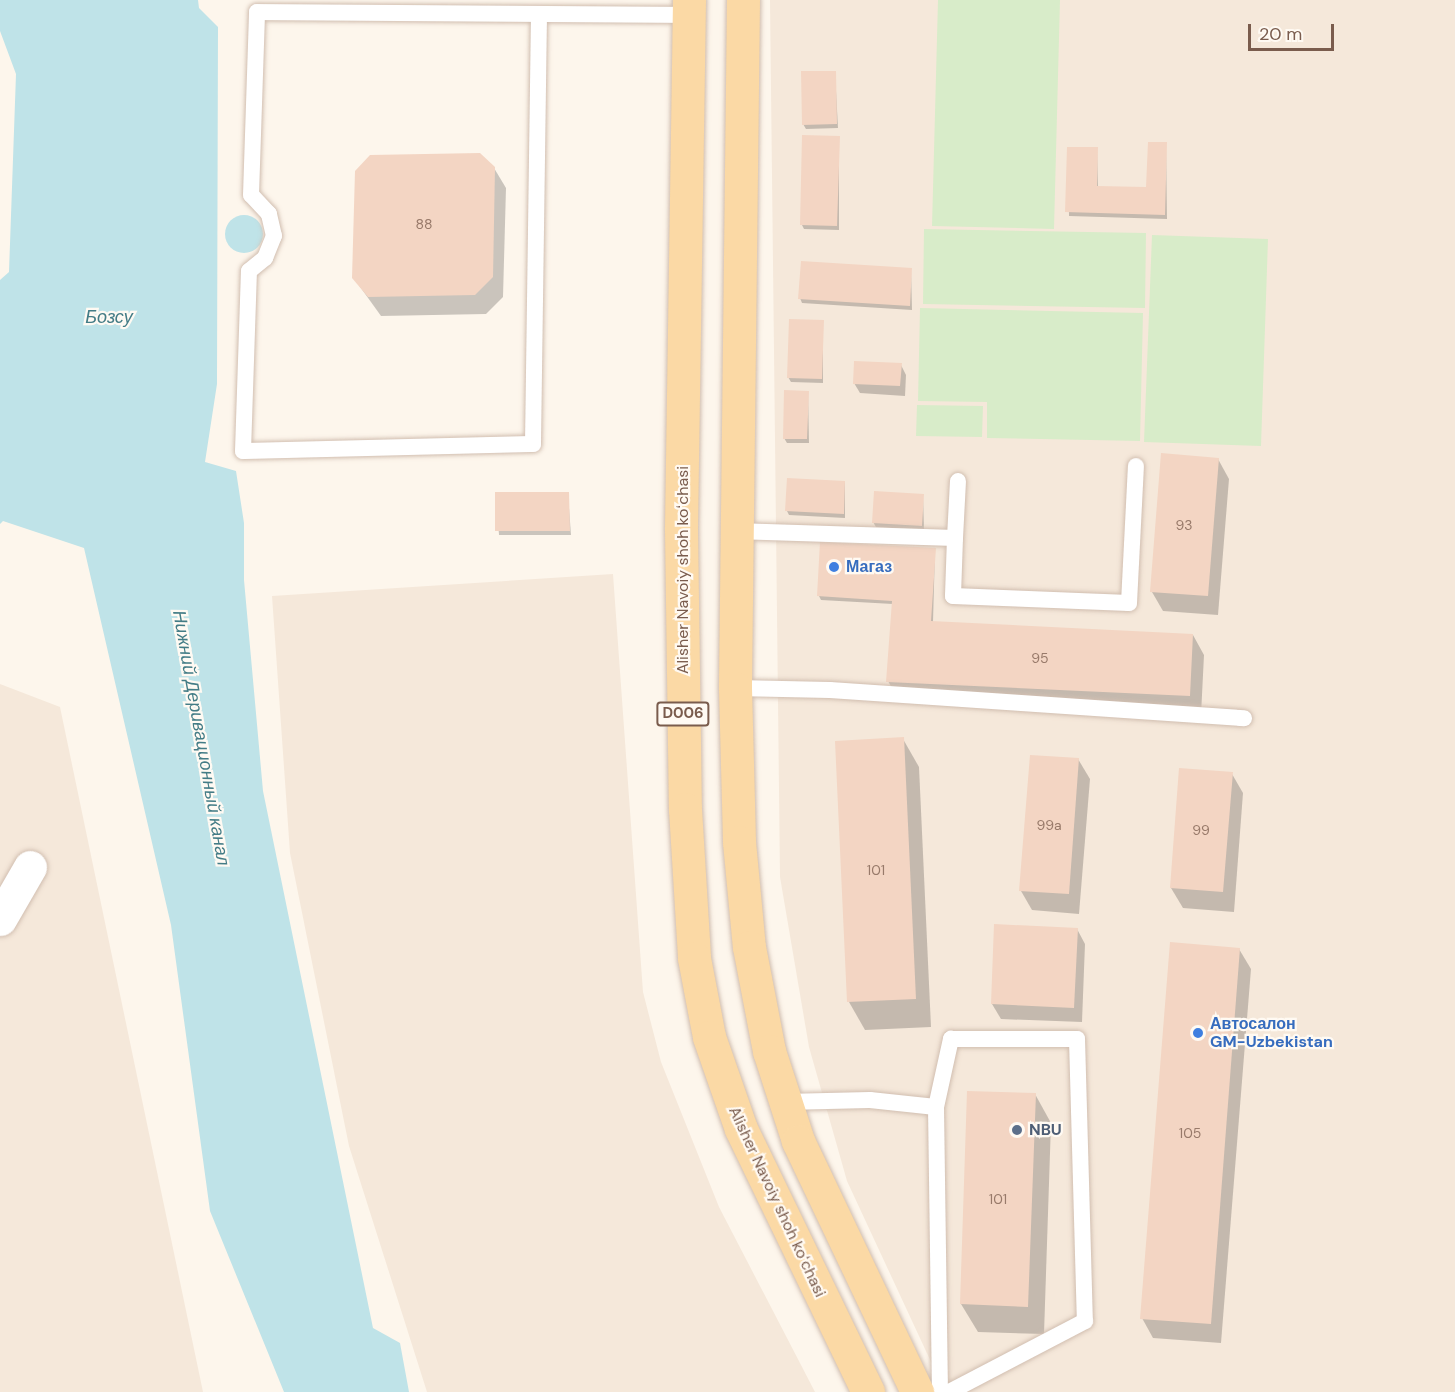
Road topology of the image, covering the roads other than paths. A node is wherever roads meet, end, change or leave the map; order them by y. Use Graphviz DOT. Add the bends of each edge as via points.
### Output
graph roads {
  1 [pos="743,0"];
  2 [pos="688,8"];
  3 [pos="539,14"];
  4 [pos="1136,466"];
  5 [pos="957,481"];
  6 [pos="735,531"];
  7 [pos="955,538"];
  8 [pos="735,688"];
  9 [pos="1244,718"];
  10 [pos="30,867"];
  11 [pos="0,919"];
  12 [pos="784,1102"];
  13 [pos="936,1107"];
  14 [pos="868,1392"];
  15 [pos="917,1392"];
  16 [pos="940,1392"];
  17 [pos="949,1392"];
  1 -- 6 [label="main road"];
  2 -- 3 [label="lane"];
  2 -- 14 [label="main road, Alisher Navoiy shoh koʻchasi / D006" via="681,530 685,809 694,958 709,1037 741,1129"];
  3 -- 3 [label="lane" via="257,12 251,195 269,214 274,236 264,258 249,271 243,452 533,444"];
  4 -- 7 [label="lane" via="1129,603 953,596"];
  5 -- 7 [label="lane"];
  6 -- 7 [label="lane"];
  6 -- 8 [label="main road"];
  8 -- 9 [label="lane" via="830,690"];
  8 -- 12 [label="main road" via="736,802 747,936 760,1009"];
  10 -- 11 [label="street"];
  12 -- 13 [label="lane" via="870,1100"];
  12 -- 15 [label="main road"];
  13 -- 16 [label="lane"];
  13 -- 17 [label="lane" via="951,1039 1077,1038 1085,1321"];
}
